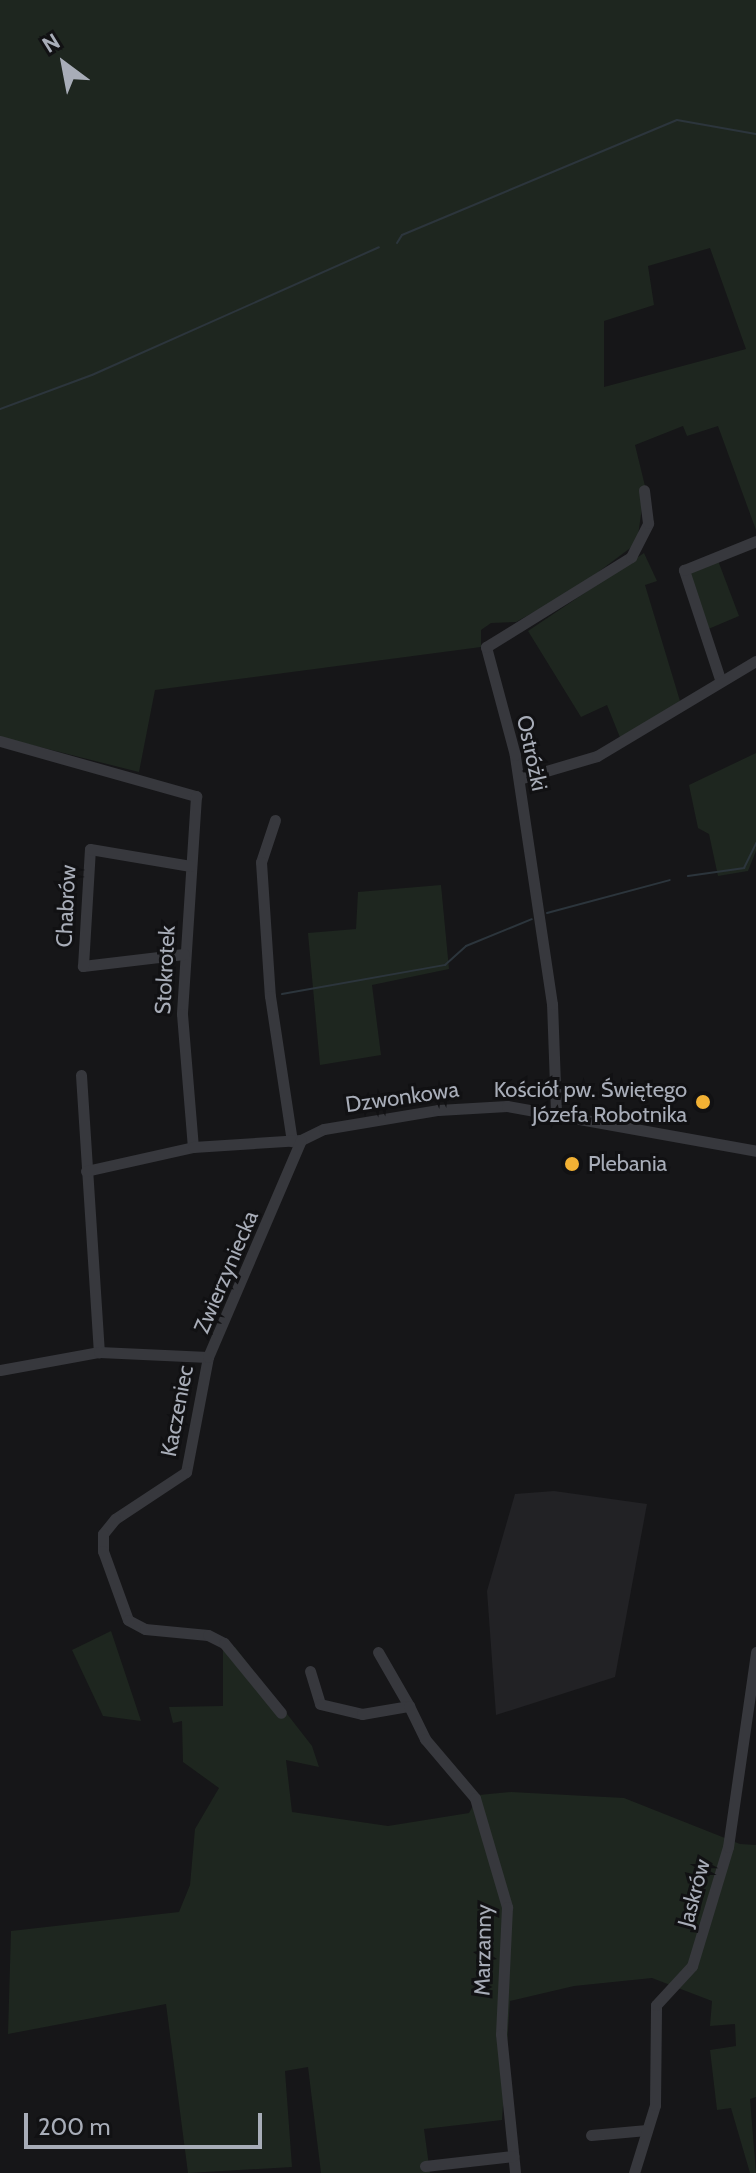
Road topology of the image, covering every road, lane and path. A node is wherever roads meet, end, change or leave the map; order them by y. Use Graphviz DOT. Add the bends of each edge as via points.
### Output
graph roads {
  1 [pos="644,490"];
  2 [pos="756,541"];
  3 [pos="756,661"];
  4 [pos="720,679"];
  5 [pos="0,741"];
  6 [pos="519,779"];
  7 [pos="275,820"];
  8 [pos="191,866"];
  9 [pos="184,954"];
  10 [pos="81,1075"];
  11 [pos="556,1112"];
  12 [pos="296,1140"];
  13 [pos="193,1147"];
  14 [pos="756,1151"];
  15 [pos="86,1171"];
  16 [pos="99,1352"];
  17 [pos="208,1357"];
  18 [pos="0,1370"];
  19 [pos="378,1652"];
  20 [pos="756,1652"];
  21 [pos="310,1671"];
  22 [pos="409,1706"];
  23 [pos="281,1713"];
  24 [pos="647,2130"];
  25 [pos="591,2135"];
  26 [pos="513,2156"];
  27 [pos="425,2166"];
  28 [pos="515,2173"];
  29 [pos="634,2173"];
  1 -- 6 [label="street, Ostróżki" via="648,523 631,557 486,647"];
  2 -- 4 [label="street" via="684,570"];
  3 -- 4 [label="street"];
  4 -- 6 [label="street" via="597,756"];
  5 -- 8 [label="street, Stokrotek" via="196,796"];
  6 -- 11 [label="street, Ostróżki" via="552,1004"];
  7 -- 12 [label="street" via="261,862 270,996"];
  8 -- 9 [label="street, Stokrotek"];
  8 -- 9 [label="street, Chabrów" via="90,849 83,966"];
  9 -- 13 [label="street, Stokrotek" via="182,1039"];
  10 -- 15 [label="street"];
  11 -- 12 [label="street, Dzwonkowa" via="507,1106 438,1110 324,1129"];
  11 -- 14 [label="street, Dzwonkowa"];
  12 -- 13 [label="street, Dzwonkowa"];
  12 -- 17 [label="street, Zwierzyniecka"];
  13 -- 15 [label="street, Dzwonkowa"];
  15 -- 16 [label="street"];
  16 -- 17 [label="street, Zwierzyniecka"];
  16 -- 18 [label="street, Zwierzyniecka"];
  17 -- 23 [label="street, Kaczeniec" via="186,1472 115,1519 103,1534 103,1551 128,1620 145,1629 208,1635 224,1643"];
  19 -- 22 [label="street, Marzanny"];
  20 -- 24 [label="street, Jaskrów" via="728,1847 710,1917 692,1966 656,2005 655,2105"];
  21 -- 22 [label="street" via="320,1704 362,1714"];
  22 -- 26 [label="street, Marzanny" via="425,1739 475,1798 501,1880 507,1907 501,2034"];
  24 -- 25 [label="street"];
  24 -- 29 [label="street, Jaskrów"];
  26 -- 27 [label="street"];
  26 -- 28 [label="street, Marzanny"];
}
